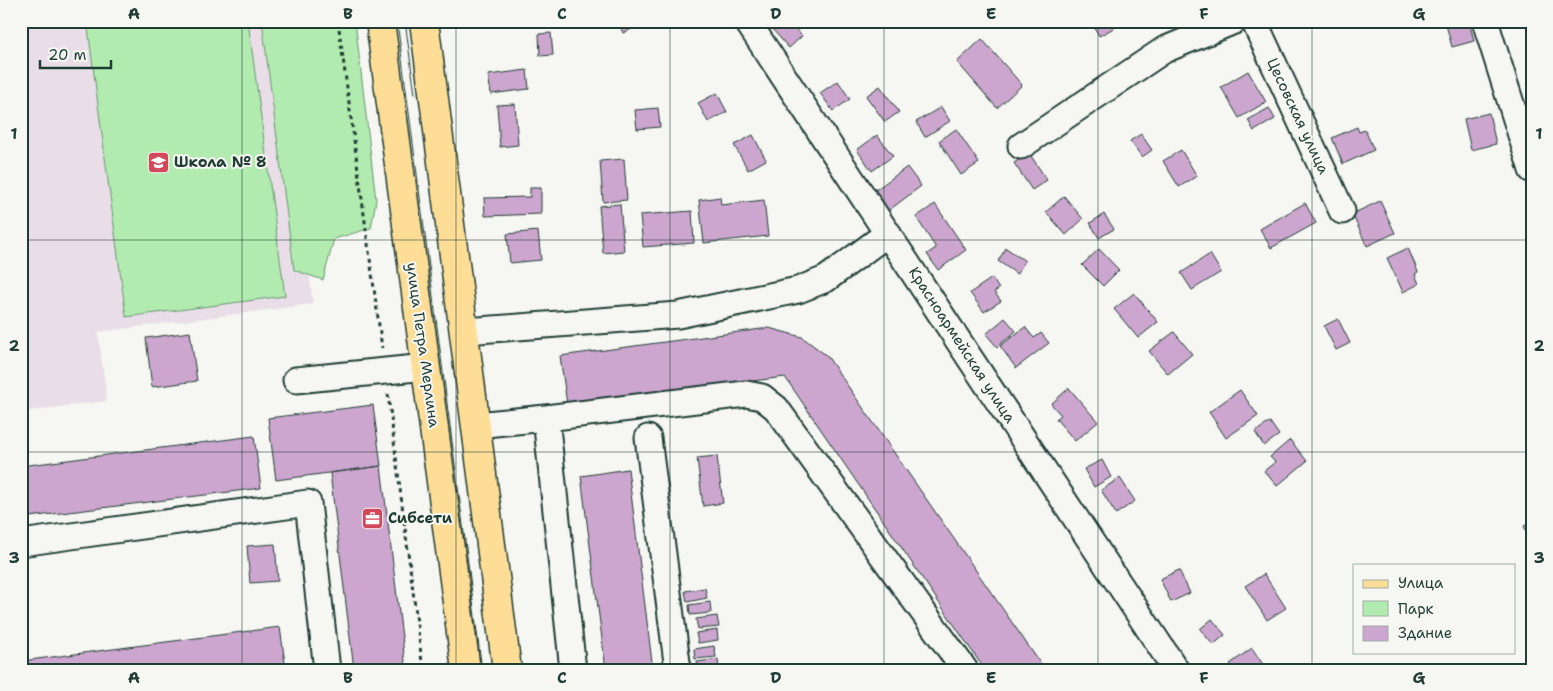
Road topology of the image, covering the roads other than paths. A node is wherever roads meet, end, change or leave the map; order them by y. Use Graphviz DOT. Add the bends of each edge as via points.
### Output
graph roads {
  1 [pos="380,21"];
  2 [pos="424,21"];
  3 [pos="747,21"];
  4 [pos="1234,21"];
  5 [pos="1254,21"];
  6 [pos="1485,21"];
  7 [pos="1021,146"];
  8 [pos="1532,170"];
  9 [pos="1342,211"];
  10 [pos="888,233"];
  11 [pos="420,324"];
  12 [pos="465,331"];
  13 [pos="426,367"];
  14 [pos="296,380"];
  15 [pos="546,418"];
  16 [pos="476,425"];
  17 [pos="648,438"];
  18 [pos="21,543"];
  19 [pos="327,670"];
  20 [pos="466,670"];
  21 [pos="507,670"];
  22 [pos="573,670"];
  23 [pos="678,670"];
  24 [pos="965,670"];
  25 [pos="1176,670"];
  1 -- 11 [label="main road, улица Петра Мерлина"];
  2 -- 12 [label="main road"];
  3 -- 10 [label="street, Красноармейская улица"];
  4 -- 7 [label="street" via="1164,50"];
  5 -- 9 [label="street, Цесовская улица"];
  6 -- 8 [label="street"];
  10 -- 12 [label="street" via="826,279 798,290 678,315"];
  10 -- 25 [label="street, Красноармейская улица"];
  11 -- 12 [label="main road"];
  11 -- 13 [label="main road, улица Петра Мерлина"];
  12 -- 16 [label="main road"];
  13 -- 14 [label="street"];
  13 -- 20 [label="main road, улица Петра Мерлина"];
  15 -- 16 [label="street"];
  15 -- 22 [label="street"];
  15 -- 24 [label="street" via="746,394 762,397 776,408"];
  16 -- 21 [label="main road"];
  17 -- 23 [label="street"];
  18 -- 19 [label="street" via="308,503"];
}
